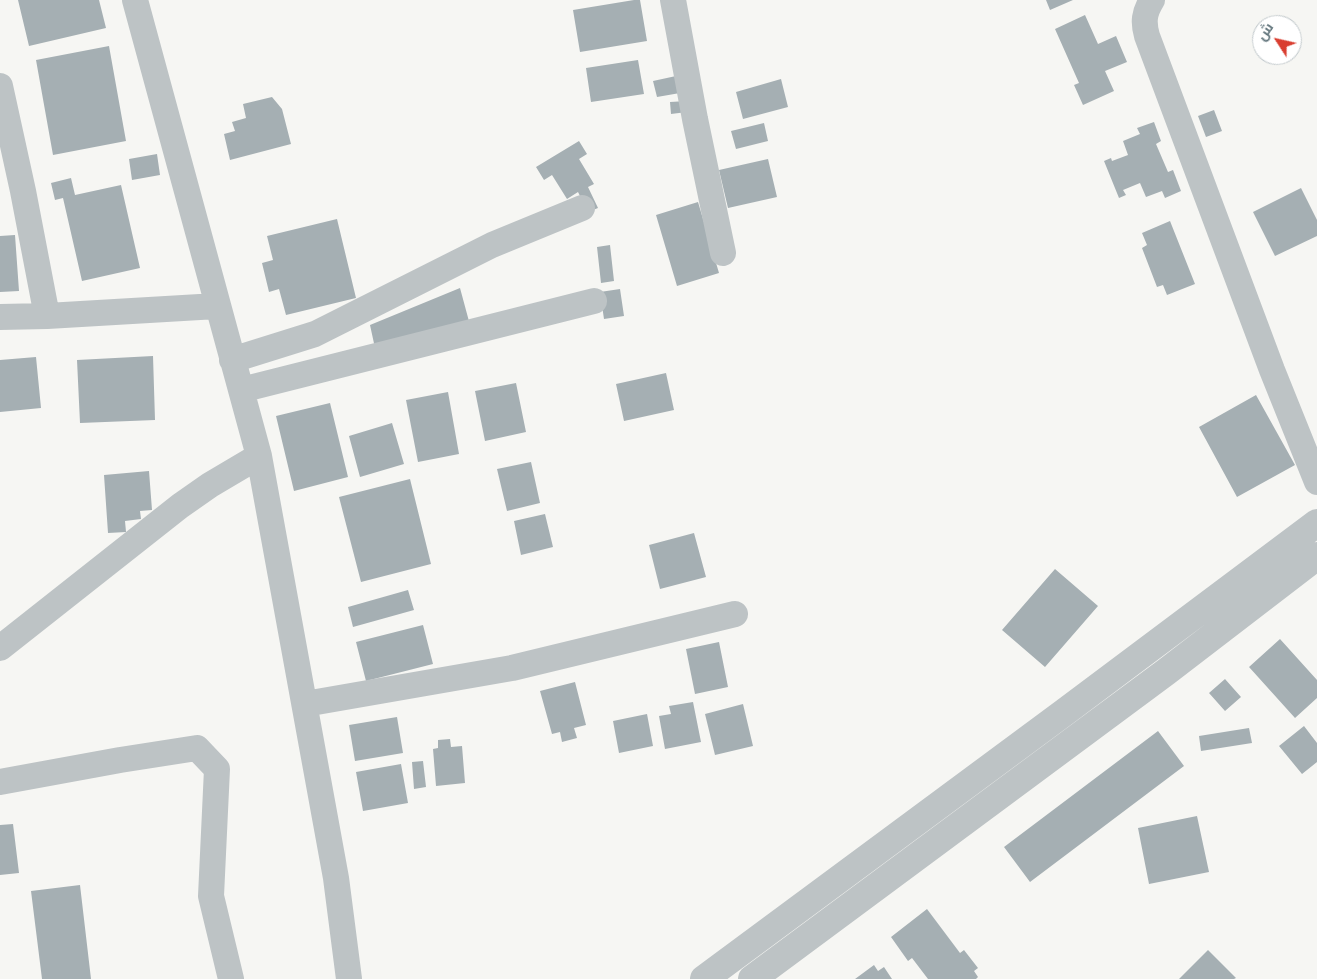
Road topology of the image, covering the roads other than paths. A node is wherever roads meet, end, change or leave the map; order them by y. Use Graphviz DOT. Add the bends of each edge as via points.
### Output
graph roads {
  1 [pos="135,0"];
  2 [pos="673,0"];
  3 [pos="1152,0"];
  4 [pos="0,86"];
  5 [pos="582,208"];
  6 [pos="723,253"];
  7 [pos="594,301"];
  8 [pos="217,306"];
  9 [pos="47,316"];
  10 [pos="0,317"];
  11 [pos="232,360"];
  12 [pos="240,390"];
  13 [pos="259,456"];
  14 [pos="1317,482"];
  15 [pos="1317,523"];
  16 [pos="1317,556"];
  17 [pos="735,614"];
  18 [pos="0,648"];
  19 [pos="305,704"];
  20 [pos="0,782"];
  21 [pos="231,979"];
  22 [pos="349,979"];
  23 [pos="704,979"];
  24 [pos="752,979"];
  1 -- 8 [label="street"];
  2 -- 6 [label="street"];
  3 -- 14 [label="street" via="1145,11 1147,36"];
  4 -- 9 [label="street"];
  5 -- 11 [label="street" via="492,245 315,334"];
  7 -- 12 [label="street"];
  8 -- 9 [label="street"];
  8 -- 11 [label="street"];
  9 -- 10 [label="street"];
  11 -- 12 [label="street"];
  12 -- 13 [label="street"];
  13 -- 18 [label="street" via="180,506"];
  13 -- 19 [label="street"];
  15 -- 23 [label="street"];
  16 -- 24 [label="street"];
  17 -- 19 [label="street" via="512,668"];
  19 -- 22 [label="street" via="336,878"];
  20 -- 21 [label="street" via="198,748 217,769 211,896"];
}
